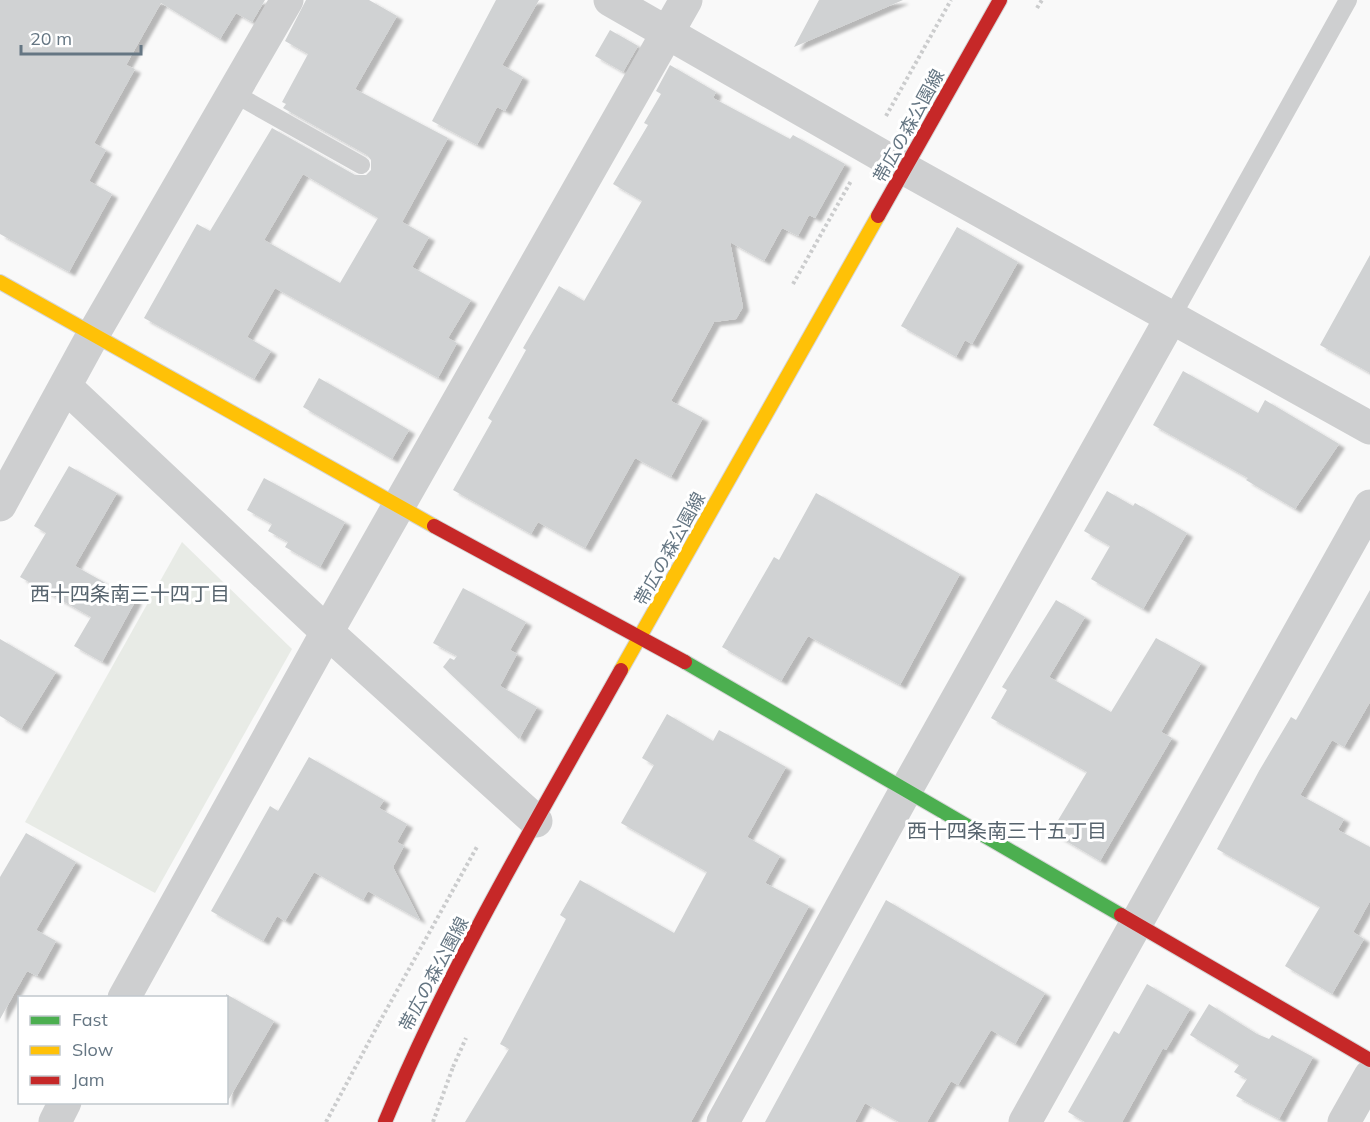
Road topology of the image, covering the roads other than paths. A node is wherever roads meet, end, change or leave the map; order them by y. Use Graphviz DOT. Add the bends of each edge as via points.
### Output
graph roads {
  1 [pos="287,0"];
  2 [pos="610,0"];
  3 [pos="686,0"];
  4 [pos="1000,0"];
  5 [pos="1348,0"];
  6 [pos="668,32"];
  7 [pos="233,93"];
  8 [pos="361,165"];
  9 [pos="905,169"];
  10 [pos="0,282"];
  11 [pos="1171,318"];
  12 [pos="94,333"];
  13 [pos="66,387"];
  14 [pos="1370,428"];
  15 [pos="0,505"];
  16 [pos="1370,506"];
  17 [pos="399,508"];
  18 [pos="327,632"];
  19 [pos="641,637"];
  20 [pos="906,790"];
  21 [pos="536,821"];
  22 [pos="1135,923"];
  23 [pos="125,996"];
  24 [pos="1370,1060"];
  25 [pos="1370,1076"];
  26 [pos="64,1104"];
  27 [pos="389,1119"];
  28 [pos="55,1122"];
  29 [pos="723,1122"];
  30 [pos="1025,1122"];
  31 [pos="1344,1122"];
  1 -- 7 [label="street"];
  2 -- 6 [label="street"];
  3 -- 6 [label="street"];
  4 -- 9 [label="street, 帯広の森公園線"];
  5 -- 11 [label="lane"];
  6 -- 9 [label="street"];
  6 -- 17 [label="street"];
  7 -- 8 [label="lane"];
  7 -- 12 [label="street"];
  9 -- 11 [label="street"];
  9 -- 19 [label="street, 帯広の森公園線"];
  10 -- 12 [label="street"];
  11 -- 14 [label="street"];
  11 -- 20 [label="street"];
  12 -- 13 [label="street"];
  12 -- 17 [label="street"];
  13 -- 15 [label="street"];
  13 -- 18 [label="street"];
  16 -- 22 [label="street"];
  17 -- 18 [label="street"];
  17 -- 19 [label="street"];
  18 -- 21 [label="street"];
  18 -- 23 [label="street"];
  19 -- 20 [label="street"];
  19 -- 21 [label="street, 帯広の森公園線"];
  20 -- 22 [label="street"];
  20 -- 29 [label="street"];
  21 -- 27 [label="street, 帯広の森公園線" via="416,1047"];
  22 -- 24 [label="street"];
  22 -- 30 [label="street"];
  25 -- 31 [label="street"];
  26 -- 28 [label="street"];
}
